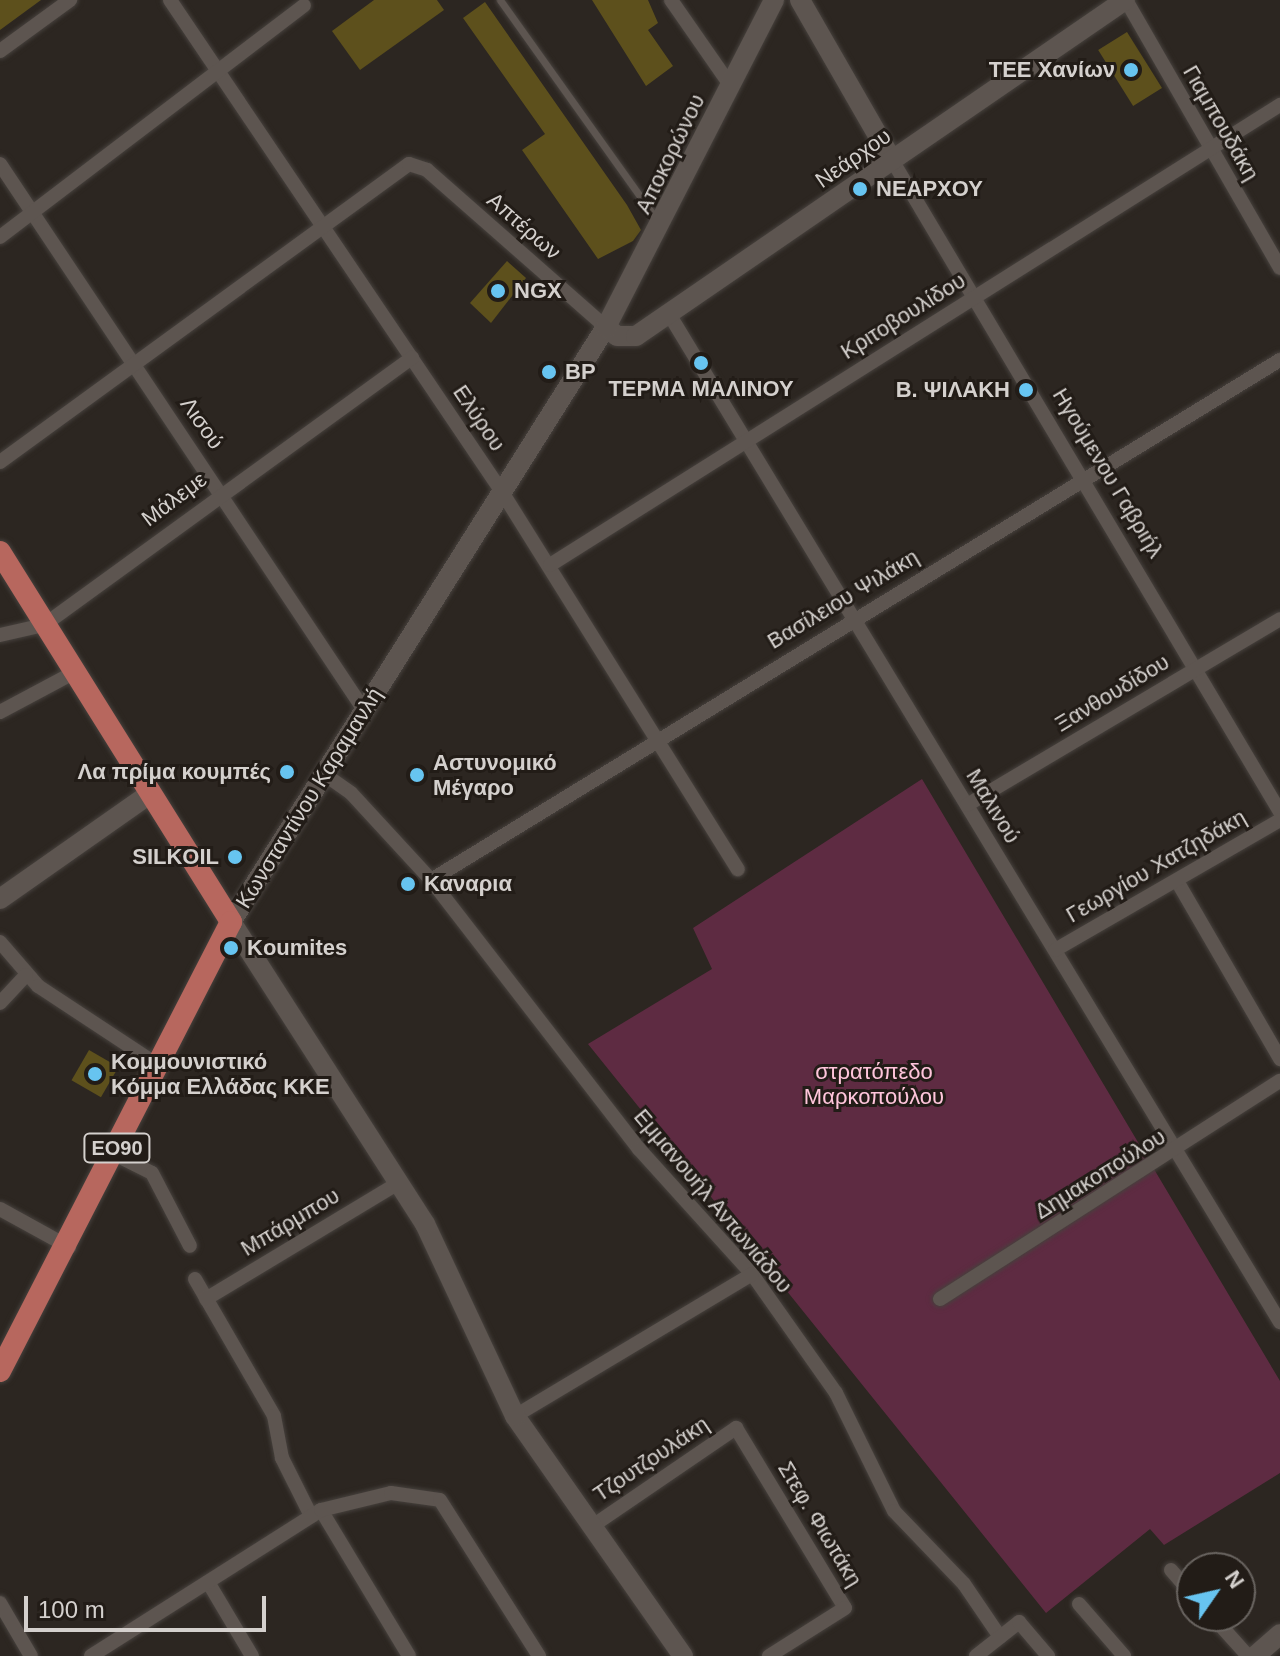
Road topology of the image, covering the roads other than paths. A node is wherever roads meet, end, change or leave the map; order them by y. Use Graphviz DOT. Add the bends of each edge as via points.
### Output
graph roads {
  1 [pos="70,0"];
  2 [pos="170,0"];
  3 [pos="500,0"];
  4 [pos="671,0"];
  5 [pos="774,0"];
  6 [pos="1125,0"];
  7 [pos="804,1"];
  8 [pos="304,5"];
  9 [pos="0,51"];
  10 [pos="218,71"];
  11 [pos="730,85"];
  12 [pos="1280,105"];
  13 [pos="1210,149"];
  14 [pos="892,160"];
  15 [pos="0,164"];
  16 [pos="33,212"];
  17 [pos="321,225"];
  18 [pos="662,227"];
  19 [pos="0,237"];
  20 [pos="1280,268"];
  21 [pos="974,297"];
  22 [pos="669,314"];
  23 [pos="606,327"];
  24 [pos="412,358"];
  25 [pos="1280,360"];
  26 [pos="132,361"];
  27 [pos="745,440"];
  28 [pos="0,462"];
  29 [pos="1086,478"];
  30 [pos="222,490"];
  31 [pos="502,492"];
  32 [pos="0,552"];
  33 [pos="550,565"];
  34 [pos="853,618"];
  35 [pos="1280,619"];
  36 [pos="44,625"];
  37 [pos="0,635"];
  38 [pos="1199,667"];
  39 [pos="75,672"];
  40 [pos="364,710"];
  41 [pos="0,712"];
  42 [pos="654,738"];
  43 [pos="324,774"];
  44 [pos="151,793"];
  45 [pos="967,805"];
  46 [pos="1280,812"];
  47 [pos="1280,820"];
  48 [pos="738,869"];
  49 [pos="431,880"];
  50 [pos="1177,881"];
  51 [pos="0,899"];
  52 [pos="231,922"];
  53 [pos="0,942"];
  54 [pos="1055,950"];
  55 [pos="26,975"];
  56 [pos="0,1003"];
  57 [pos="1280,1059"];
  58 [pos="158,1065"];
  59 [pos="1280,1081"];
  60 [pos="1177,1152"];
  61 [pos="114,1154"];
  62 [pos="398,1183"];
  63 [pos="0,1209"];
  64 [pos="190,1246"];
  65 [pos="69,1247"];
  66 [pos="752,1274"];
  67 [pos="195,1279"];
  68 [pos="206,1299"];
  69 [pos="940,1299"];
  70 [pos="1280,1322"];
  71 [pos="0,1371"];
  72 [pos="515,1416"];
  73 [pos="736,1428"];
  74 [pos="316,1513"];
  75 [pos="591,1527"];
  76 [pos="1171,1570"];
  77 [pos="1176,1576"];
  78 [pos="208,1582"];
  79 [pos="0,1603"];
  80 [pos="1079,1604"];
  81 [pos="1226,1632"];
  82 [pos="1280,1634"];
  83 [pos="1000,1637"];
  84 [pos="112,1643"];
  85 [pos="31,1656"];
  86 [pos="91,1656"];
  87 [pos="121,1656"];
  88 [pos="252,1656"];
  89 [pos="409,1656"];
  90 [pos="539,1656"];
  91 [pos="683,1656"];
  92 [pos="769,1656"];
  93 [pos="976,1656"];
  94 [pos="1048,1656"];
  95 [pos="1124,1656"];
  96 [pos="1248,1656"];
  97 [pos="1255,1656"];
  1 -- 9 [label="street"];
  2 -- 10 [label="street, Ελύρου"];
  3 -- 18 [label="lane"];
  4 -- 11 [label="street"];
  5 -- 11 [label="main road, Αποκορώνου / ΕΟ90"];
  6 -- 13 [label="street, Γιαμπουδάκη"];
  6 -- 14 [label="main road, Νεάρχου"];
  7 -- 14 [label="main road"];
  8 -- 10 [label="street"];
  10 -- 16 [label="street"];
  10 -- 17 [label="street, Ελύρου"];
  11 -- 18 [label="main road, Αποκορώνου / ΕΟ90"];
  12 -- 13 [label="street, Κριτοβουλίδου"];
  13 -- 20 [label="street, Γιαμπουδάκη"];
  13 -- 21 [label="street, Κριτοβουλίδου"];
  14 -- 21 [label="street, Ηγούμενου Γαβριήλ"];
  14 -- 22 [label="main road, Νεάρχου"];
  15 -- 16 [label="street, Λισού"];
  16 -- 19 [label="street"];
  16 -- 26 [label="street, Λισού"];
  17 -- 23 [label="street, Απτέρων" via="409,164 427,170"];
  17 -- 24 [label="street, Ελύρου"];
  17 -- 26 [label="street"];
  18 -- 23 [label="main road, Αποκορώνου / ΕΟ90"];
  21 -- 27 [label="street, Κριτοβουλίδου"];
  21 -- 29 [label="street, Ηγούμενου Γαβριήλ"];
  22 -- 23 [label="main road, Νεάρχου" via="626,338"];
  22 -- 27 [label="street, Μαλινού"];
  23 -- 31 [label="main road, Κωνσταντίνου Καραμανλή / ΕΟ90"];
  24 -- 30 [label="street, Μάλεμε"];
  24 -- 31 [label="street, Ελύρου"];
  25 -- 29 [label="street, Βασίλειου Ψιλάκη"];
  26 -- 28 [label="street"];
  26 -- 30 [label="street, Λισού"];
  27 -- 33 [label="street, Κριτοβουλίδου"];
  27 -- 34 [label="street, Μαλινού"];
  29 -- 34 [label="street, Βασίλειου Ψιλάκη"];
  29 -- 38 [label="street, Ηγούμενου Γαβριήλ"];
  30 -- 36 [label="street, Μάλεμε"];
  30 -- 40 [label="street, Λισού"];
  31 -- 33 [label="street, Ελύρου"];
  31 -- 40 [label="main road, Κωνσταντίνου Καραμανλή / ΕΟ90"];
  32 -- 36 [label="main road"];
  33 -- 42 [label="street, Ελύρου"];
  34 -- 42 [label="street, Βασίλειου Ψιλάκη"];
  34 -- 45 [label="street, Μαλινού"];
  35 -- 38 [label="street, Ξανθουδίδου"];
  36 -- 37 [label="street"];
  36 -- 39 [label="main road"];
  38 -- 45 [label="street, Ξανθουδίδου"];
  38 -- 46 [label="street, Ηγούμενου Γαβριήλ"];
  39 -- 41 [label="street"];
  39 -- 44 [label="main road"];
  40 -- 43 [label="main road, Κωνσταντίνου Καραμανλή / ΕΟ90"];
  42 -- 48 [label="street, Ελύρου"];
  42 -- 49 [label="street, Βασίλειου Ψιλάκη"];
  43 -- 49 [label="street, Εμμανουήλ Αντωνιάδου" via="351,793"];
  43 -- 52 [label="main road, Κωνσταντίνου Καραμανλή / ΕΟ90"];
  44 -- 51 [label="main road"];
  44 -- 52 [label="main road"];
  45 -- 54 [label="street, Μαλινού"];
  47 -- 50 [label="street, Γεωργίου Χατζηδάκη"];
  49 -- 66 [label="street, Εμμανουήλ Αντωνιάδου" via="639,1149"];
  50 -- 54 [label="street, Γεωργίου Χατζηδάκη"];
  50 -- 57 [label="street"];
  52 -- 58 [label="main road, Κωνσταντίνου Καραμανλή / ΕΟ90"];
  52 -- 62 [label="main road"];
  53 -- 55 [label="street"];
  54 -- 60 [label="street, Μαλινού"];
  55 -- 56 [label="street"];
  55 -- 58 [label="street"];
  58 -- 61 [label="main road, Κωνσταντίνου Καραμανλή / ΕΟ90"];
  59 -- 60 [label="street, Δημακοπούλου"];
  60 -- 69 [label="street, Δημακοπούλου"];
  60 -- 70 [label="street, Μαλινού"];
  61 -- 64 [label="street" via="152,1173"];
  61 -- 65 [label="main road, Κωνσταντίνου Καραμανλή / ΕΟ90"];
  62 -- 68 [label="street, Μπάρμπου"];
  62 -- 72 [label="main road"];
  63 -- 65 [label="street"];
  65 -- 71 [label="main road, Κωνσταντίνου Καραμανλή / ΕΟ90"];
  66 -- 72 [label="street"];
  66 -- 83 [label="street, Εμμανουήλ Αντωνιάδου" via="836,1393 894,1511 964,1584"];
  67 -- 68 [label="street"];
  68 -- 74 [label="street" via="274,1416 282,1458"];
  72 -- 75 [label="main road"];
  73 -- 75 [label="street, Τζουτζουλάκη"];
  73 -- 92 [label="street, Στεφ. Φιωτάκη" via="845,1608"];
  74 -- 78 [label="street"];
  74 -- 89 [label="street"];
  74 -- 90 [label="street" via="391,1493 440,1500"];
  75 -- 91 [label="main road"];
  76 -- 77 [label="street"];
  78 -- 84 [label="street"];
  78 -- 88 [label="street"];
  79 -- 85 [label="street"];
  80 -- 95 [label="street"];
  81 -- 96 [label="street"];
  82 -- 97 [label="main road"];
  83 -- 93 [label="street"];
  83 -- 94 [label="street" via="1019,1622"];
  84 -- 86 [label="street"];
  84 -- 87 [label="street"];
}
